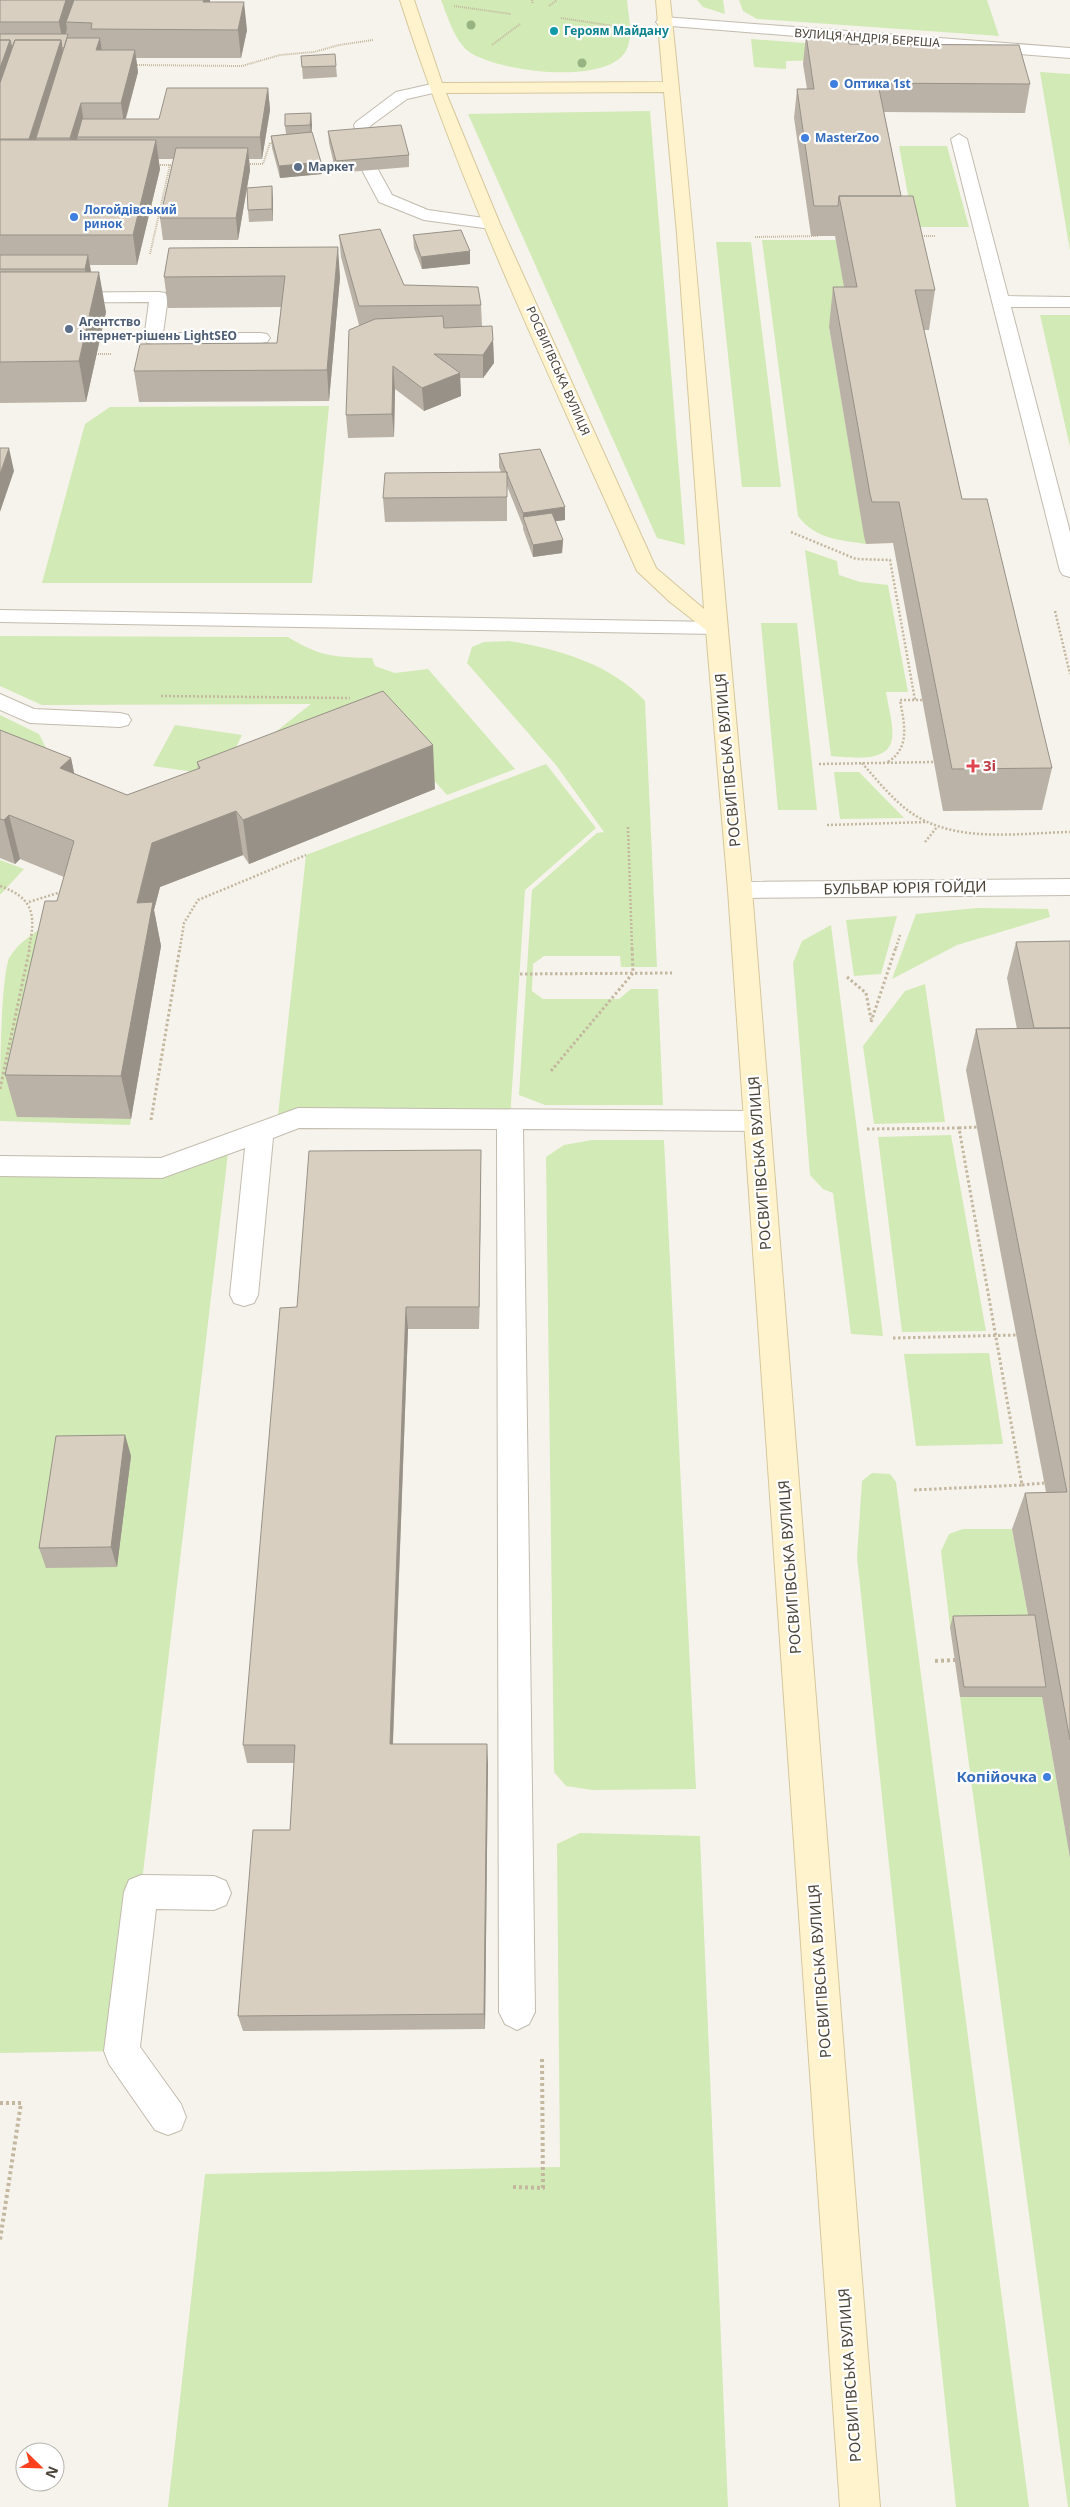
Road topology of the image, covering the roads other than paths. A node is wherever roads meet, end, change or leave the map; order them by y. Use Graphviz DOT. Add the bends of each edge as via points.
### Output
graph roads {
  1 [pos="407,0"];
  2 [pos="663,0"];
  3 [pos="664,22"];
  4 [pos="1070,53"];
  5 [pos="670,87"];
  6 [pos="436,88"];
  7 [pos="960,139"];
  8 [pos="364,140"];
  9 [pos="370,170"];
  10 [pos="491,224"];
  11 [pos="0,298"];
  12 [pos="1001,301"];
  13 [pos="1070,302"];
  14 [pos="260,338"];
  15 [pos="1070,571"];
  16 [pos="0,616"];
  17 [pos="716,628"];
  18 [pos="0,701"];
  19 [pos="120,720"];
  20 [pos="1070,887"];
  21 [pos="740,890"];
  22 [pos="510,1119"];
  23 [pos="757,1121"];
  24 [pos="260,1132"];
  25 [pos="0,1166"];
  26 [pos="244,1296"];
  27 [pos="214,1894"];
  28 [pos="517,2012"];
  29 [pos="168,2117"];
  30 [pos="860,2507"];
  1 -- 6 [label="street, РОСВИГІВСЬКА ВУЛИЦЯ"];
  2 -- 3 [label="street, РОСВИГІВСЬКА ВУЛИЦЯ"];
  3 -- 4 [label="street, ВУЛИЦЯ АНДРІЯ БЕРЕША"];
  3 -- 5 [label="street, РОСВИГІВСЬКА ВУЛИЦЯ"];
  5 -- 6 [label="street"];
  5 -- 17 [label="street, РОСВИГІВСЬКА ВУЛИЦЯ" via="686,234"];
  6 -- 8 [label="street" via="402,95 362,125"];
  6 -- 10 [label="street, РОСВИГІВСЬКА ВУЛИЦЯ"];
  7 -- 12 [label="street"];
  9 -- 10 [label="street" via="385,198 416,212"];
  10 -- 17 [label="street, РОСВИГІВСЬКА ВУЛИЦЯ" via="647,571"];
  11 -- 14 [label="street" via="160,297 153,339"];
  12 -- 13 [label="street"];
  12 -- 15 [label="street"];
  16 -- 17 [label="street"];
  17 -- 21 [label="street, РОСВИГІВСЬКА ВУЛИЦЯ"];
  18 -- 19 [label="street" via="30,716"];
  20 -- 21 [label="street, БУЛЬВАР ЮРІЯ ГОЙДИ"];
  21 -- 23 [label="street, РОСВИГІВСЬКА ВУЛИЦЯ"];
  22 -- 23 [label="street"];
  22 -- 24 [label="street" via="298,1118"];
  22 -- 28 [label="street"];
  23 -- 30 [label="street, РОСВИГІВСЬКА ВУЛИЦЯ"];
  24 -- 25 [label="street" via="162,1168"];
  24 -- 26 [label="street"];
  27 -- 29 [label="street" via="141,1892 122,2052"];
}
